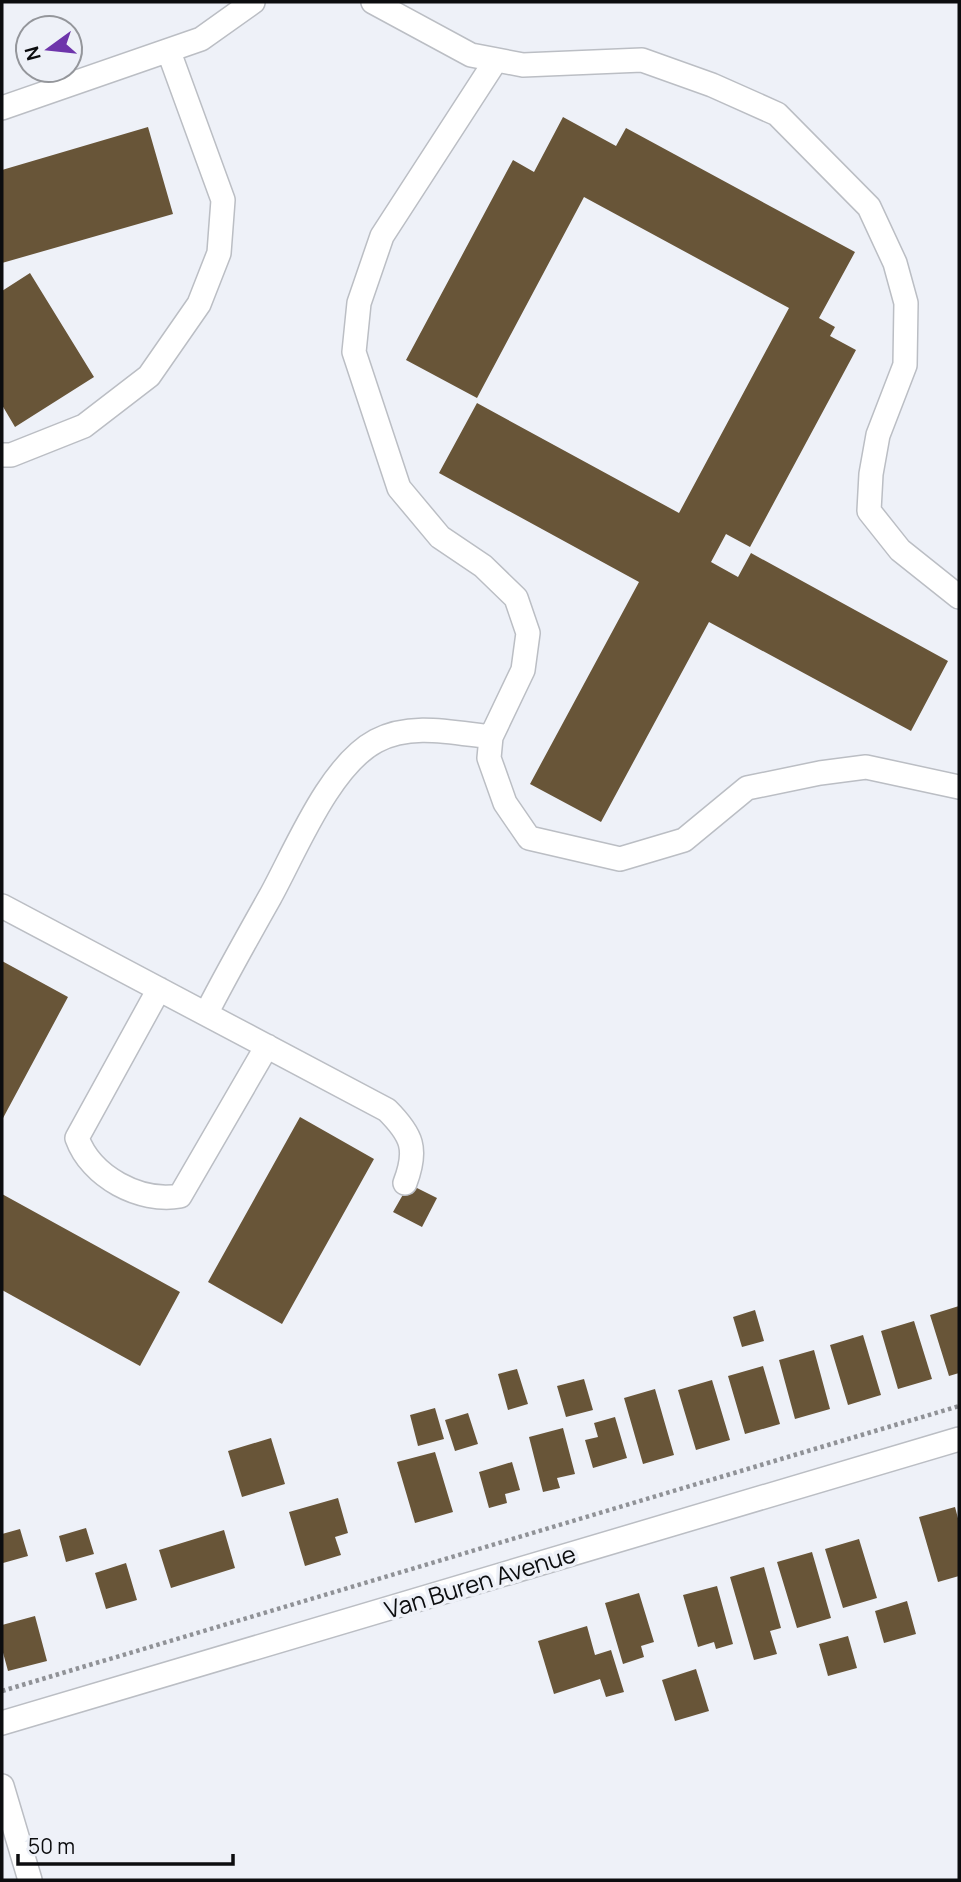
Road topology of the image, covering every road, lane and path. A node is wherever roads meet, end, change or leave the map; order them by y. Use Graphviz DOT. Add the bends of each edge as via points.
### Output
graph roads {
  1 [pos="253,2"];
  2 [pos="373,2"];
  3 [pos="169,52"];
  4 [pos="496,60"];
  5 [pos="2,108"];
  6 [pos="2,455"];
  7 [pos="959,597"];
  8 [pos="491,737"];
  9 [pos="959,787"];
  10 [pos="2,905"];
  11 [pos="159,989"];
  12 [pos="206,1014"];
  13 [pos="267,1046"];
  14 [pos="405,1183"];
  15 [pos="959,1406"];
  16 [pos="959,1438"];
  17 [pos="2,1691"];
  18 [pos="2,1723"];
  19 [pos="2,1786"];
  20 [pos="30,1880"];
  1 -- 3 [label="street" via="201,39"];
  2 -- 4 [label="street" via="471,55"];
  3 -- 5 [label="street"];
  3 -- 6 [label="street" via="223,200 219,253 199,304 149,376 84,426"];
  4 -- 7 [label="street" via="523,65 642,60 712,85 776,114 869,207 895,263 906,303 905,365 878,435 869,511 900,550"];
  4 -- 8 [label="street" via="382,236 359,303 354,352 399,488 440,537 484,566 516,598 528,632 523,670"];
  8 -- 9 [label="street" via="489,758 505,803 529,838 620,859 684,840 747,788 759,785 866,767"];
  8 -- 12 [label="street" via="421,730 375,741 354,758 325,796"];
  10 -- 11 [label="street"];
  11 -- 12 [label="street"];
  11 -- 13 [label="street" via="77,1138 83,1154 126,1190 161,1199 180,1196"];
  12 -- 13 [label="street"];
  13 -- 14 [label="street" via="387,1110 405,1129 414,1158"];
  15 -- 17 [label="path"];
  16 -- 18 [label="street, Van Buren Avenue"];
  19 -- 20 [label="street"];
}
